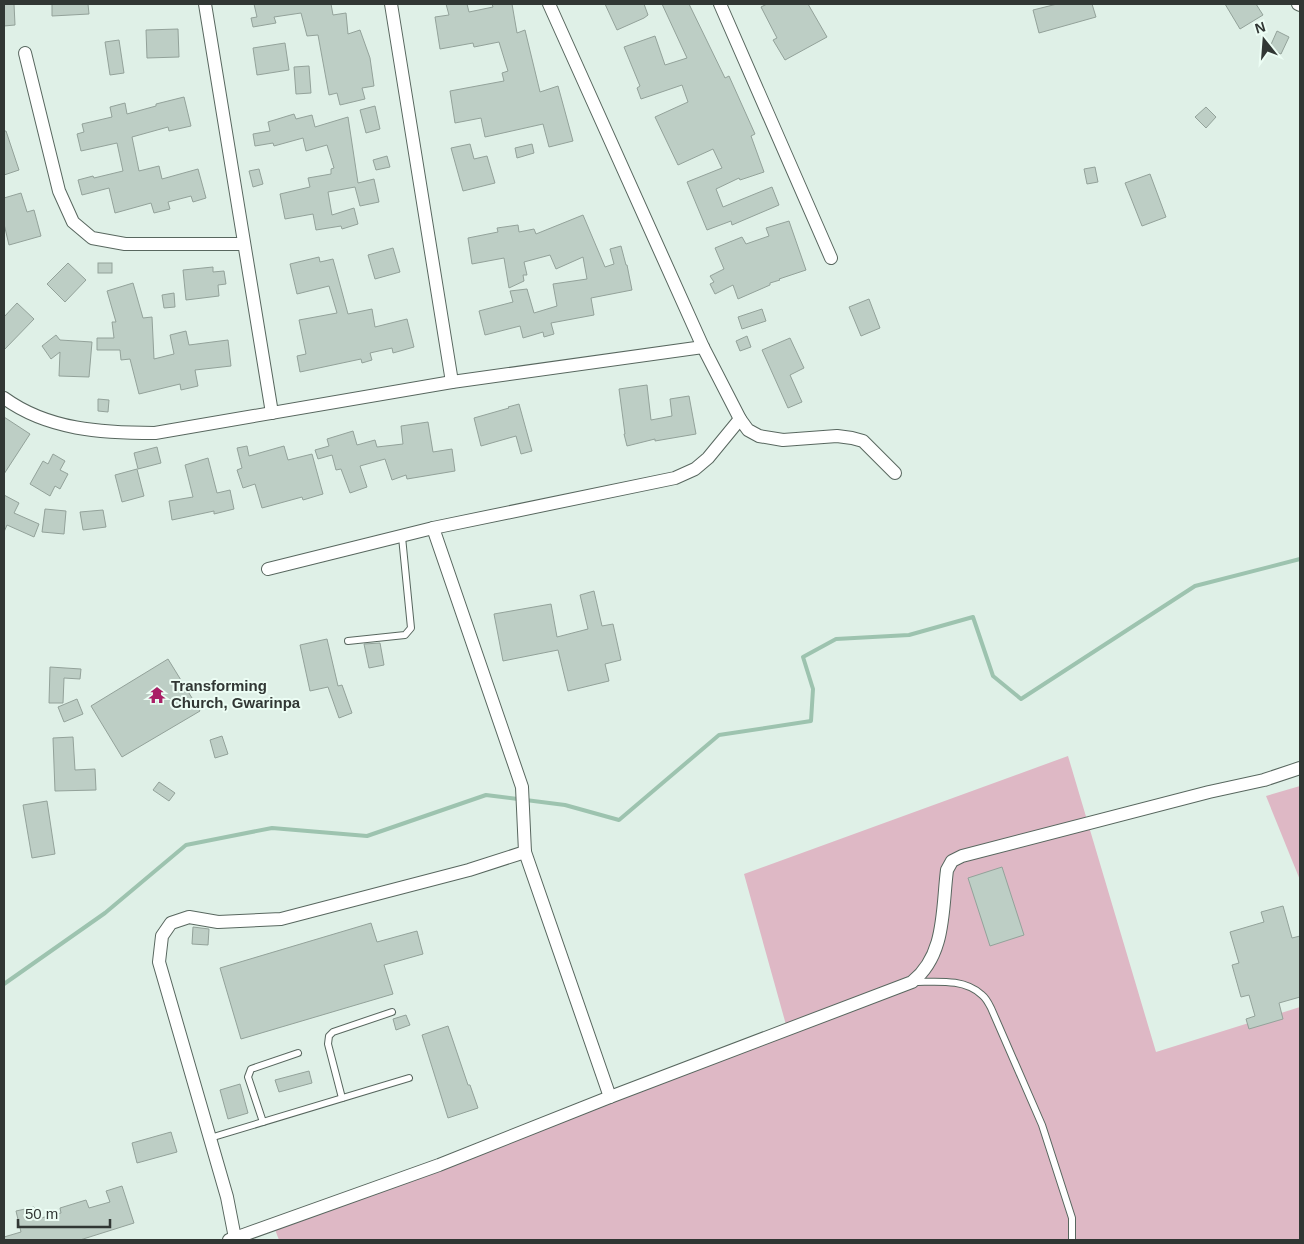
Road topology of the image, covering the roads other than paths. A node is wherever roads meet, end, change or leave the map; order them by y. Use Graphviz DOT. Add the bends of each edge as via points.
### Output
graph roads {
  1 [pos="205,4"];
  2 [pos="391,4"];
  3 [pos="549,4"];
  4 [pos="720,4"];
  5 [pos="25,53"];
  6 [pos="244,244"];
  7 [pos="831,258"];
  8 [pos="703,346"];
  9 [pos="452,382"];
  10 [pos="4,398"];
  11 [pos="272,413"];
  12 [pos="740,419"];
  13 [pos="895,473"];
  14 [pos="432,528"];
  15 [pos="402,536"];
  16 [pos="268,569"];
  17 [pos="348,641"];
  18 [pos="1300,768"];
  19 [pos="525,846"];
  20 [pos="912,982"];
  21 [pos="392,1012"];
  22 [pos="298,1053"];
  23 [pos="409,1078"];
  24 [pos="610,1097"];
  25 [pos="342,1098"];
  26 [pos="263,1122"];
  27 [pos="210,1138"];
  28 [pos="232,1239"];
  29 [pos="1072,1240"];
  1 -- 6 [label="street"];
  2 -- 9 [label="street"];
  3 -- 8 [label="street"];
  4 -- 7 [label="street"];
  5 -- 6 [label="street" via="59,191 73,222 92,238 125,244"];
  6 -- 11 [label="street"];
  8 -- 9 [label="street"];
  8 -- 12 [label="street"];
  9 -- 11 [label="street"];
  10 -- 11 [label="street" via="41,418 112,433 155,433"];
  12 -- 13 [label="street" via="748,430 759,436 783,440 837,436 863,441"];
  12 -- 14 [label="street" via="702,464 674,478"];
  14 -- 15 [label="street"];
  14 -- 19 [label="street" via="522,788"];
  15 -- 16 [label="street"];
  15 -- 17 [label="lane" via="412,628 405,635"];
  18 -- 20 [label="street" via="952,861 947,870 938,942 930,963"];
  19 -- 24 [label="street"];
  19 -- 27 [label="street" via="470,870 281,919 218,922 189,918 170,923 162,936 160,962"];
  20 -- 24 [label="street"];
  20 -- 29 [label="lane" via="950,982 970,987 983,995 1042,1125 1072,1218"];
  21 -- 25 [label="lane" via="329,1036 328,1044"];
  22 -- 26 [label="lane" via="249,1072"];
  23 -- 25 [label="lane"];
  24 -- 28 [label="street" via="439,1165"];
  25 -- 26 [label="lane"];
  26 -- 27 [label="lane"];
  27 -- 28 [label="street" via="227,1197"];
}
